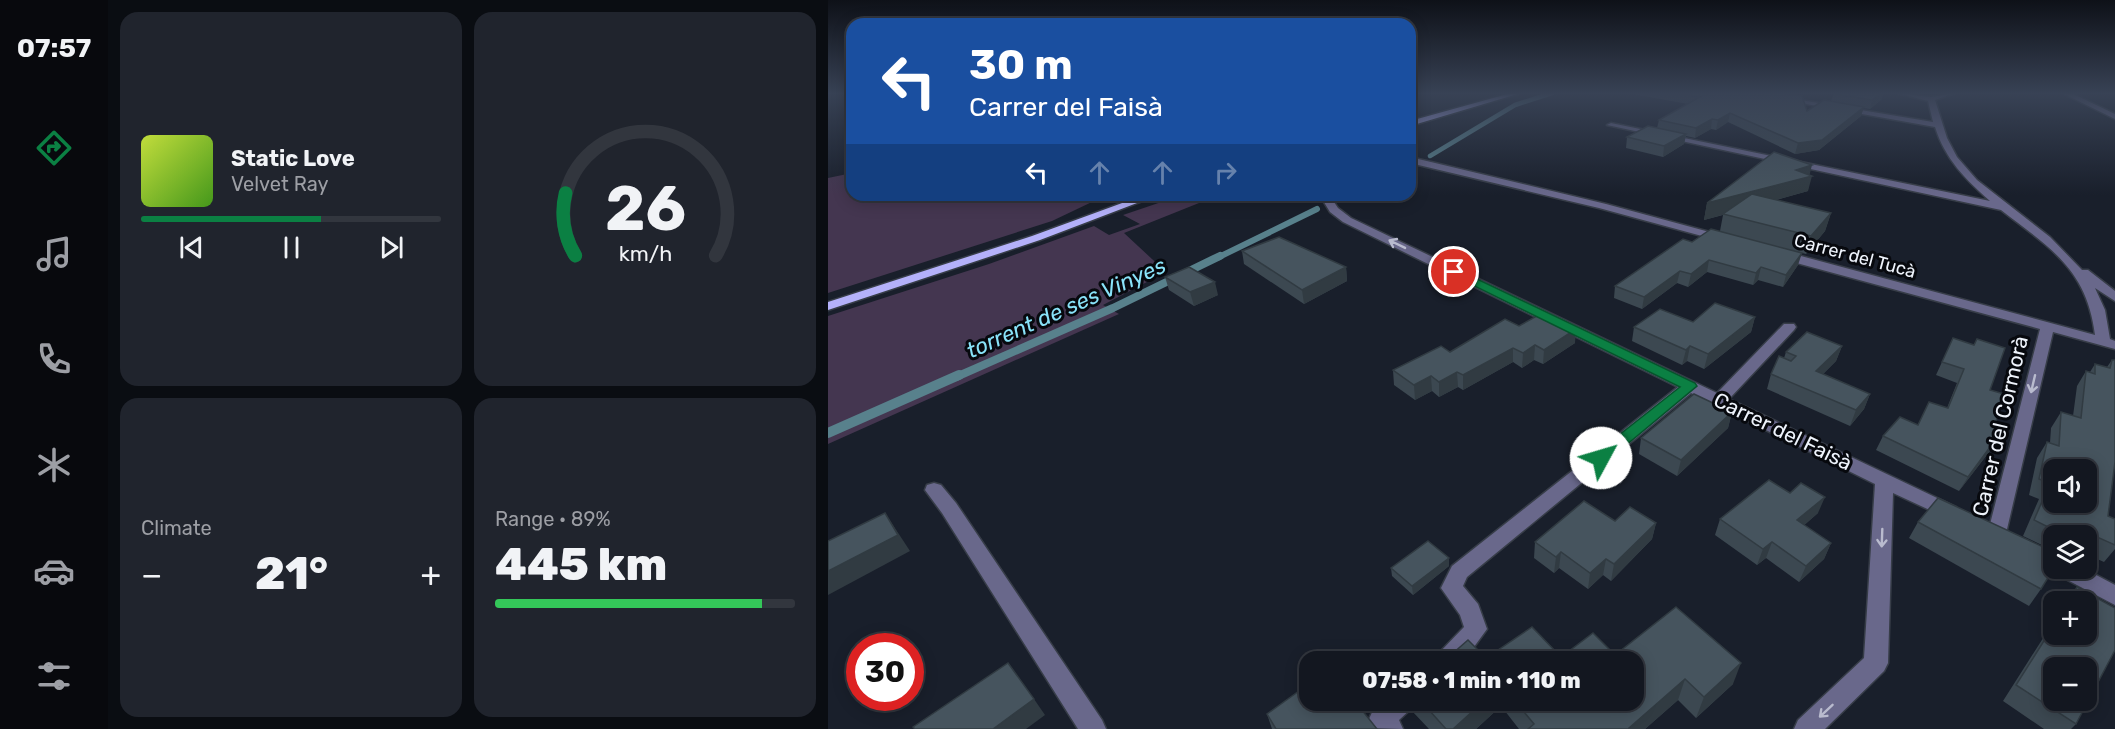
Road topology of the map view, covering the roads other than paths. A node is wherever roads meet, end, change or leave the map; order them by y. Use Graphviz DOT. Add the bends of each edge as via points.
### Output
graph roads {
  1 [pos="1621,127"];
  2 [pos="1938,127"];
  3 [pos="1416,161"];
  4 [pos="1137,201"];
  5 [pos="1328,201"];
  6 [pos="2007,208"];
  7 [pos="1737,242"];
  8 [pos="1772,252"];
  9 [pos="2074,265"];
  10 [pos="2115,297"];
  11 [pos="828,306"];
  12 [pos="1789,327"];
  13 [pos="2047,327"];
  14 [pos="2109,344"];
  15 [pos="1690,386"];
  16 [pos="1719,400"];
  17 [pos="1884,480"];
  18 [pos="934,490"];
  19 [pos="1997,536"];
  20 [pos="2016,545"];
  21 [pos="2083,579"];
  22 [pos="2115,596"];
  23 [pos="1458,651"];
  24 [pos="1391,711"];
  25 [pos="1093,729"];
  26 [pos="1390,729"];
  27 [pos="1807,729"];
  1 -- 6 [label="street"];
  2 -- 6 [label="street" via="1954,159"];
  3 -- 7 [label="street"];
  4 -- 11 [label="main road"];
  15 -- 5 [label="street, Carrer del Faisà, one-way" via="1347,219"];
  6 -- 9 [label="street"];
  8 -- 13 [label="street, Carrer del Tucà"];
  9 -- 10 [label="street"];
  9 -- 14 [label="street" via="2091,290"];
  12 -- 16 [label="street"];
  13 -- 14 [label="street, Carrer del Tucà"];
  13 -- 19 [label="street, Carrer del Cormorà, one-way"];
  15 -- 16 [label="street, Carrer del Faisà"];
  15 -- 23 [label="street" via="1459,572 1452,588 1470,612 1476,629"];
  16 -- 17 [label="street, Carrer del Faisà"];
  17 -- 19 [label="street, Carrer del Faisà"];
  17 -- 27 [label="street, one-way" via="1876,663"];
  18 -- 25 [label="street"];
  19 -- 20 [label="street, Carrer del Faisà"];
  21 -- 22 [label="street"];
  24 -- 26 [label="street" via="1382,719"];
}
